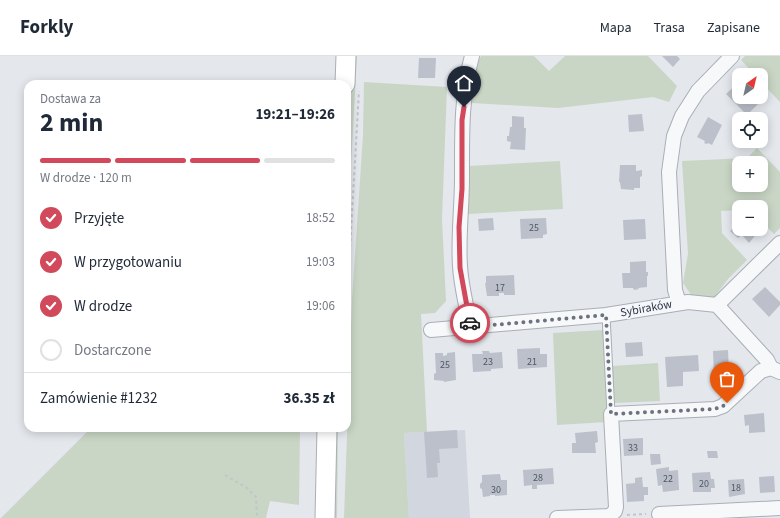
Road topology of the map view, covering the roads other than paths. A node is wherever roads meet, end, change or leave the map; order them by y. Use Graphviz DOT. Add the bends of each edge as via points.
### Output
graph roads {
  1 [pos="346,56"];
  2 [pos="472,56"];
  3 [pos="732,56"];
  4 [pos="351,80"];
  5 [pos="780,244"];
  6 [pos="679,303"];
  7 [pos="718,305"];
  8 [pos="606,315"];
  9 [pos="470,327"];
  10 [pos="431,330"];
  11 [pos="775,370"];
  12 [pos="611,414"];
  13 [pos="327,432"];
  14 [pos="780,508"];
  15 [pos="659,514"];
  16 [pos="325,518"];
  17 [pos="557,518"];
  1 -- 4 [label="main road"];
  2 -- 9 [label="street" via="462,120 459,227 460,268"];
  3 -- 6 [label="street" via="694,95 674,136 669,172 675,290"];
  5 -- 7 [label="street"];
  6 -- 7 [label="street, Sybiraków"];
  6 -- 8 [label="street, Sybiraków"];
  7 -- 11 [label="street"];
  8 -- 9 [label="street, Sybiraków"];
  8 -- 12 [label="lane"];
  9 -- 10 [label="street, Sybiraków"];
  11 -- 12 [label="street" via="761,370 723,406 715,409"];
  12 -- 17 [label="street" via="615,511 610,516"];
  13 -- 16 [label="main road"];
  14 -- 15 [label="street"];
}
